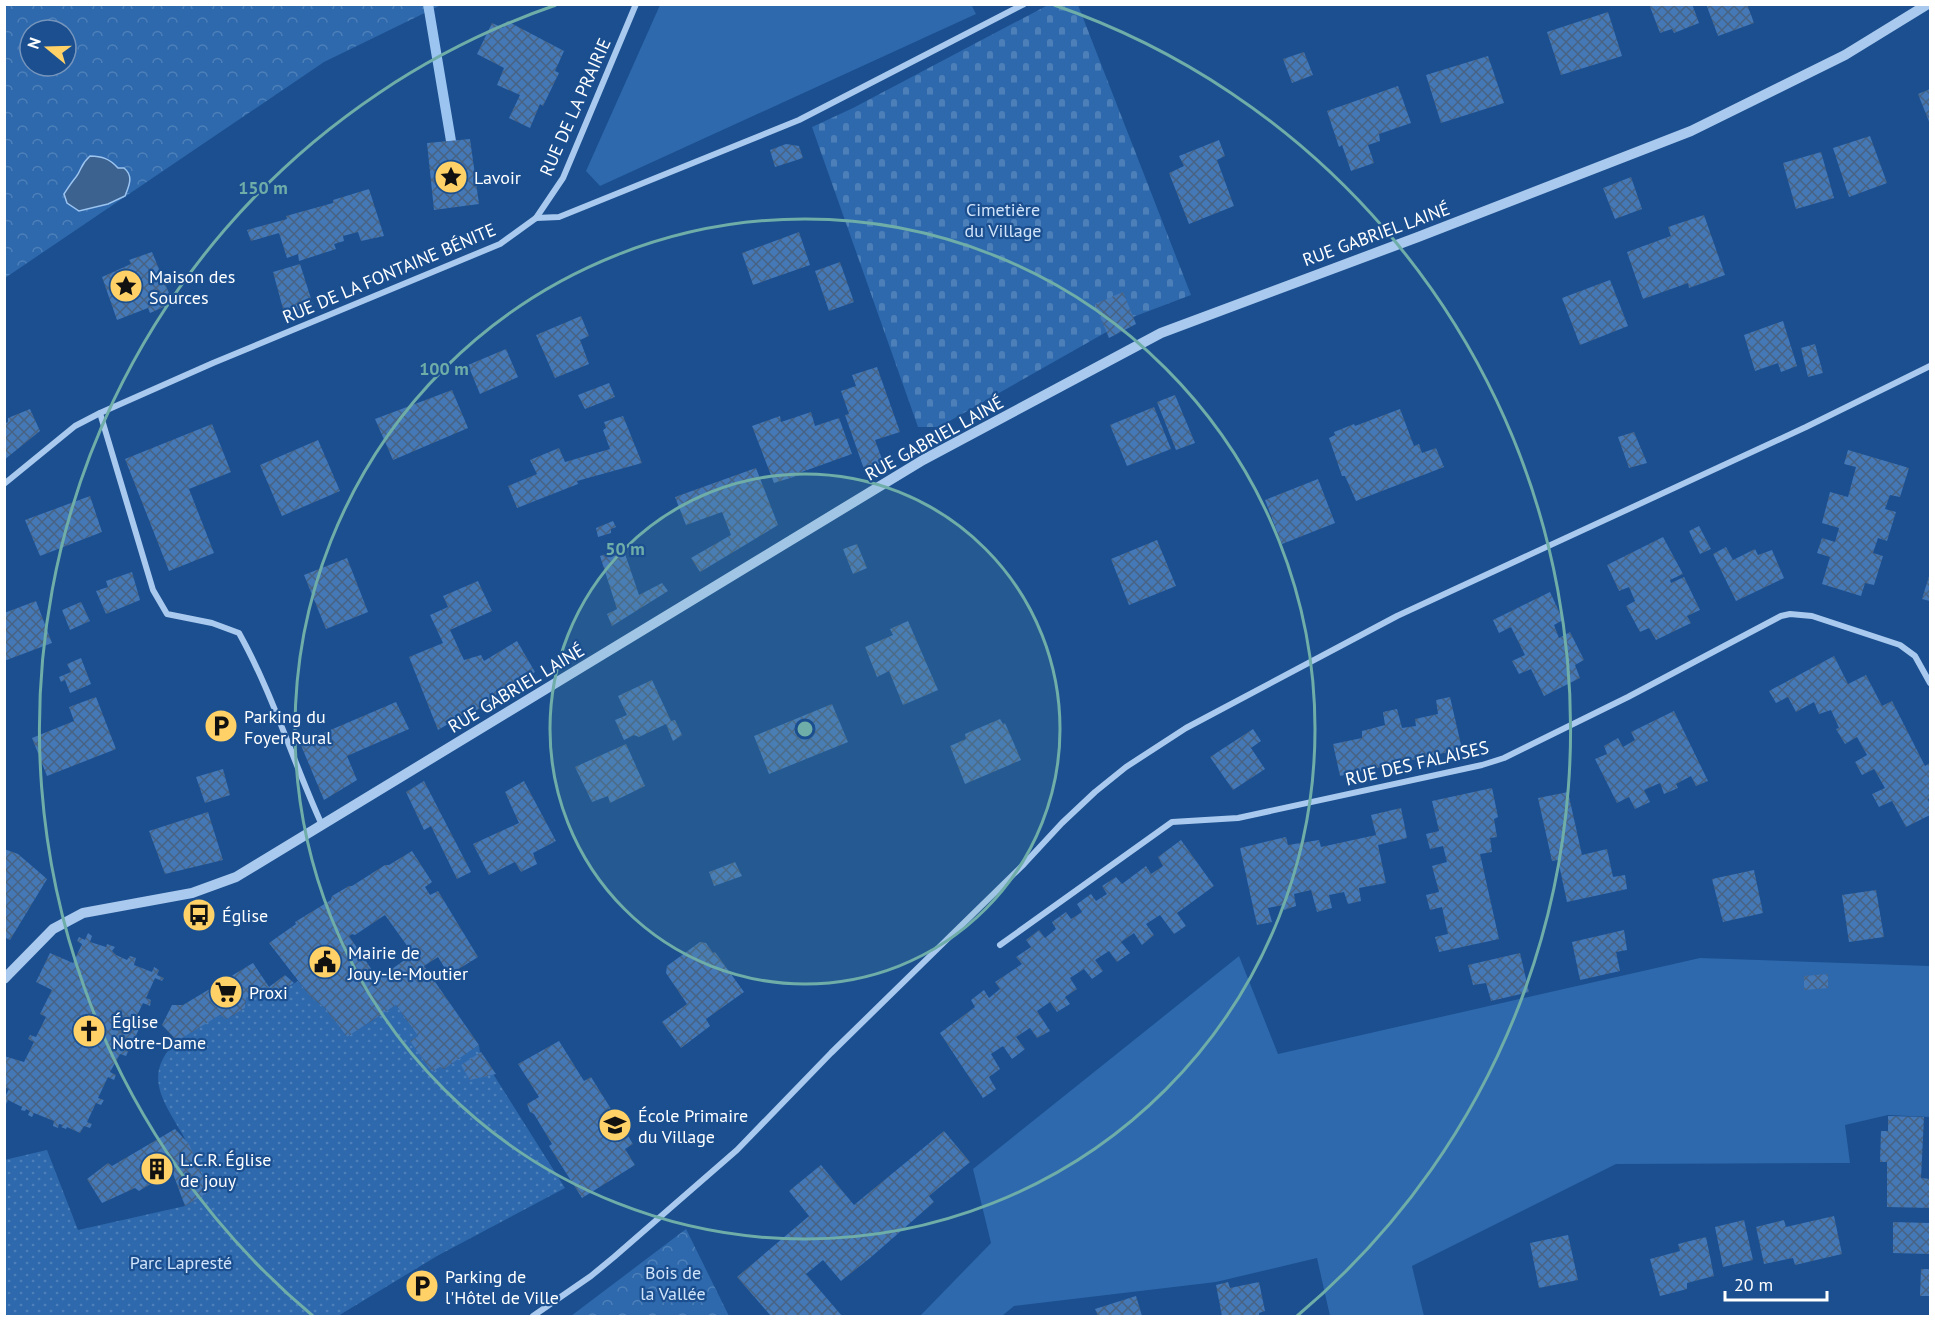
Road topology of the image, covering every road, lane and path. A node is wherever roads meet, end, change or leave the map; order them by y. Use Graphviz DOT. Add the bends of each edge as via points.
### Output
graph roads {
  1 [pos="636,4"];
  2 [pos="1024,4"];
  3 [pos="1928,4"];
  4 [pos="536,218"];
  5 [pos="1930,366"];
  6 [pos="100,413"];
  7 [pos="4,484"];
  8 [pos="1930,683"];
  9 [pos="322,826"];
  10 [pos="1000,945"];
  11 [pos="4,979"];
  12 [pos="533,1317"];
  1 -- 4 [label="street, RUE DE LA PRAIRIE" via="563,178"];
  2 -- 4 [label="street, RUE DE LA FONTAINE BÉNITE" via="799,120 559,217"];
  3 -- 9 [label="street, RUE GABRIEL LAINÉ" via="1845,55 1691,131 1161,333 923,460"];
  4 -- 6 [label="street, RUE DE LA FONTAINE BÉNITE" via="500,244"];
  5 -- 12 [label="street" via="1397,616 1186,728 1126,767 1095,792 737,1150 614,1257"];
  6 -- 7 [label="street, RUE DE LA FONTAINE BÉNITE" via="75,426"];
  6 -- 9 [label="street" via="153,590 167,614 239,633 258,668"];
  8 -- 10 [label="street, RUE DES FALAISES" via="1915,656 1900,645 1812,616 1781,616 1504,758 1238,818 1172,822"];
  9 -- 11 [label="street, RUE GABRIEL LAINÉ" via="236,878 192,893 83,913 53,929"];
}
